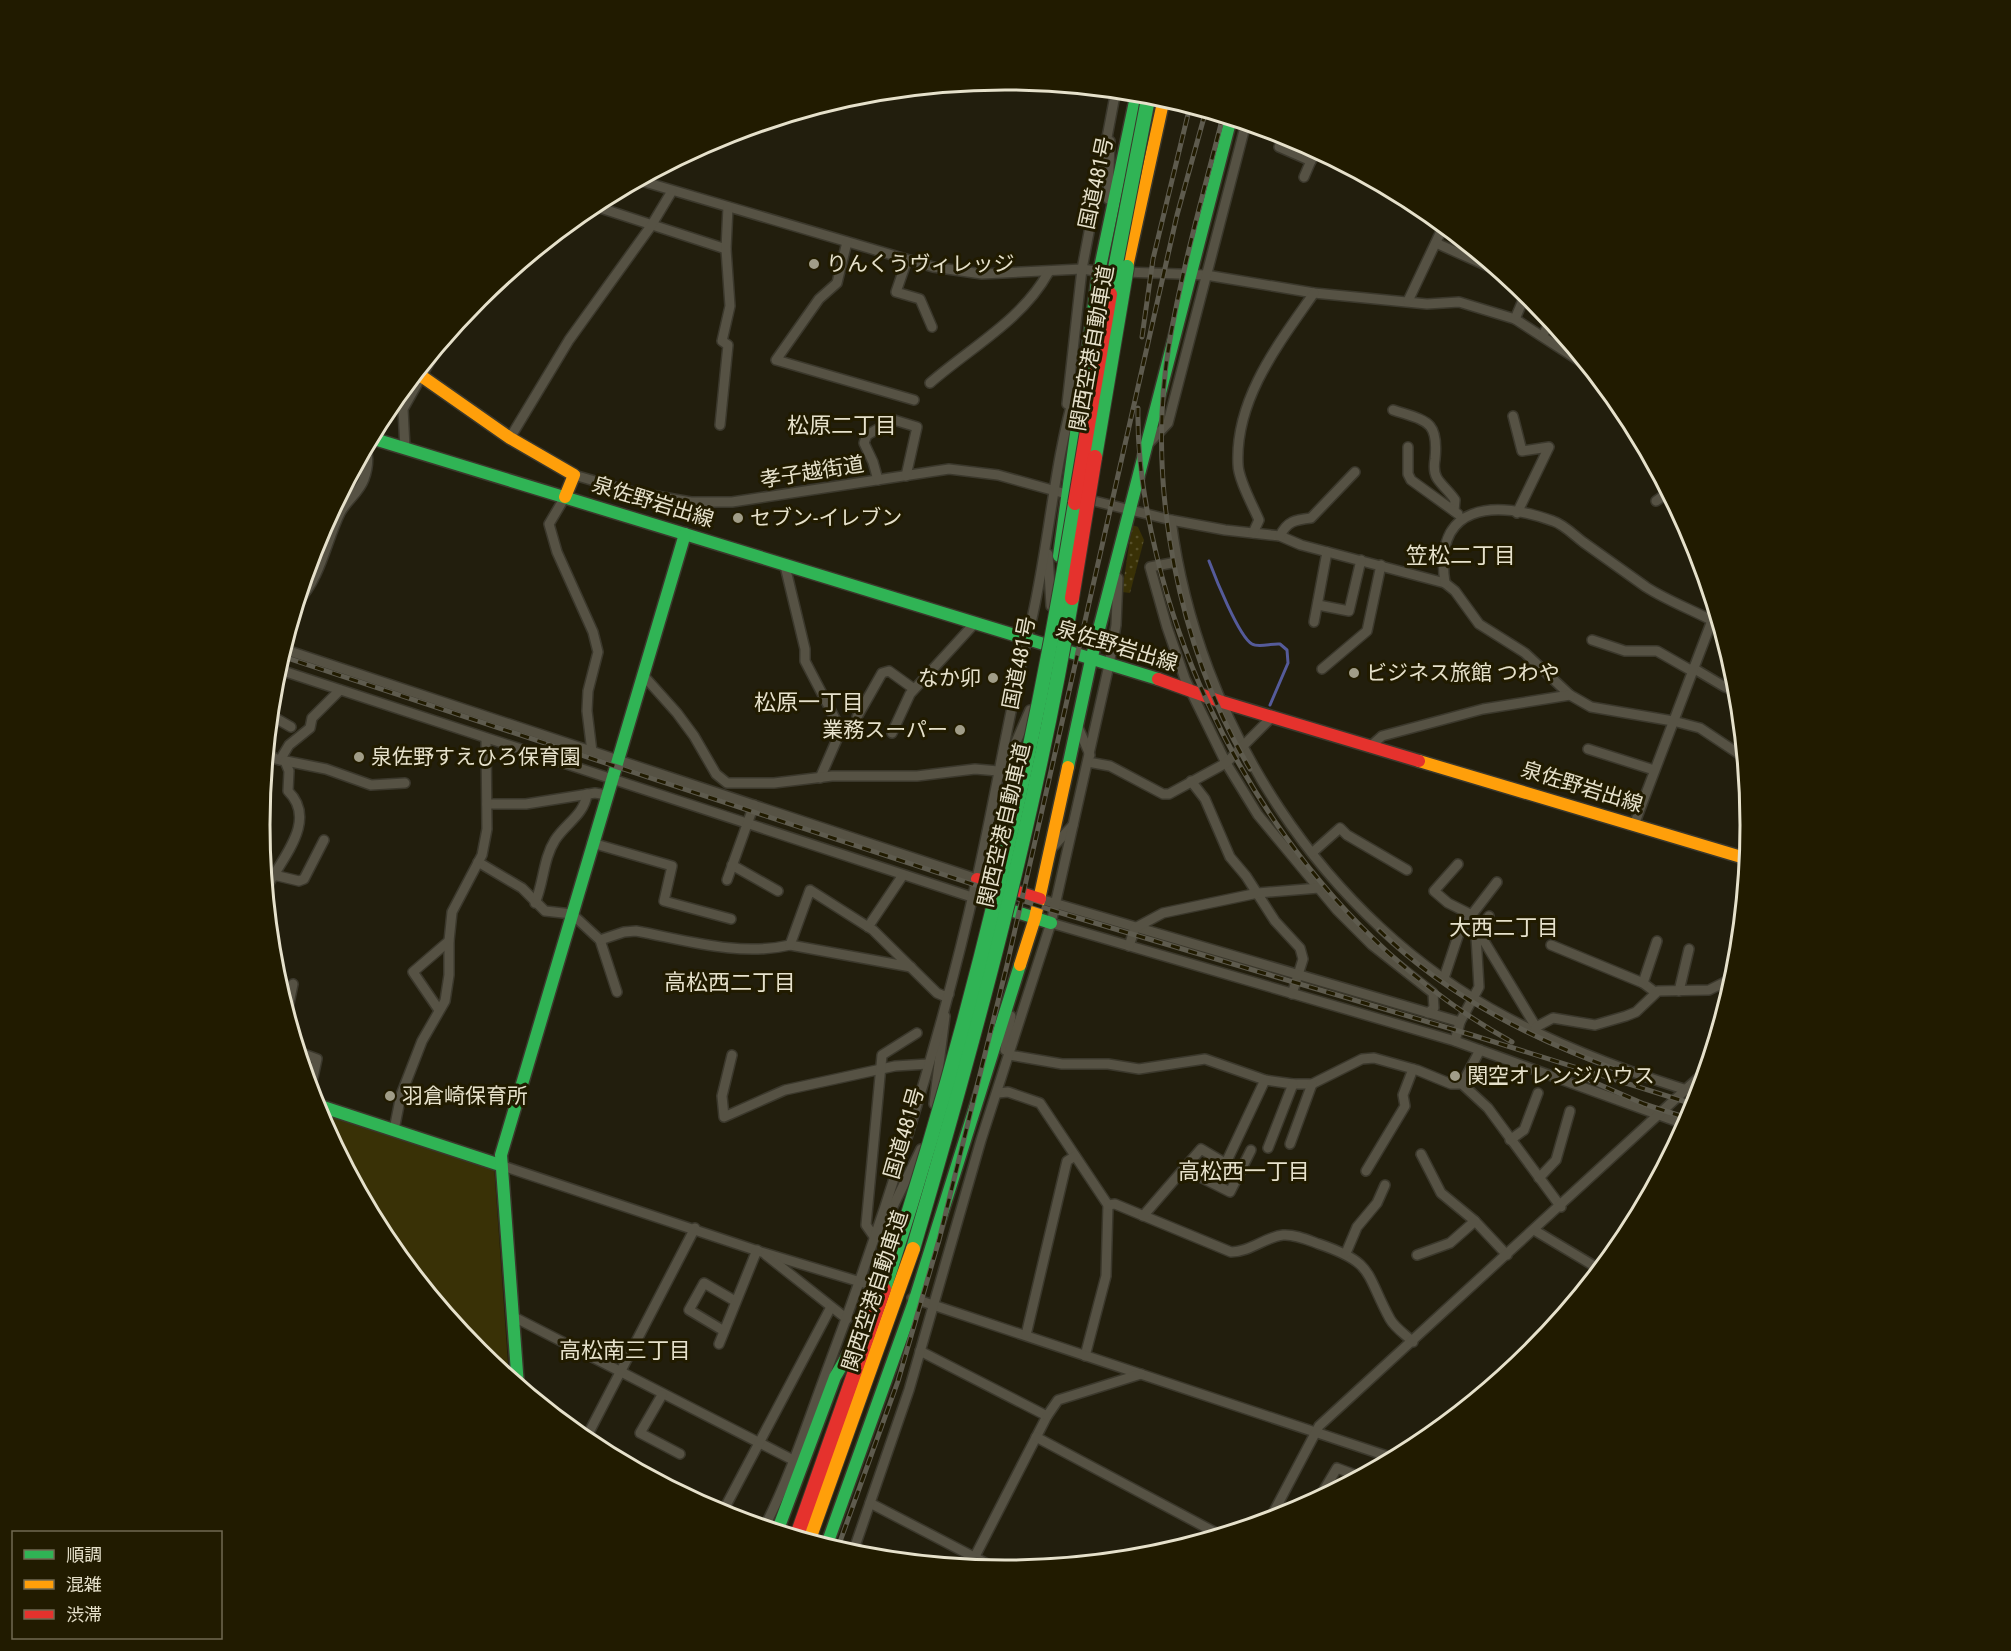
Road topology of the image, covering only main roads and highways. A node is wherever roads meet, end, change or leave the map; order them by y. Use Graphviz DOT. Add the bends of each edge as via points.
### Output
graph roads {
  1 [pos="1135,102"];
  2 [pos="1147,104"];
  3 [pos="1162,107"];
  4 [pos="1168,108"];
  5 [pos="1229,125"];
  6 [pos="1156,136"];
  7 [pos="423,377"];
  8 [pos="380,441"];
  9 [pos="565,497"];
  10 [pos="685,534"];
  11 [pos="1044,646"];
  12 [pos="1091,660"];
  13 [pos="1740,857"];
  14 [pos="977,879"];
  15 [pos="992,884"];
  16 [pos="1040,899"];
  17 [pos="987,902"];
  18 [pos="1035,918"];
  19 [pos="1051,923"];
  20 [pos="326,1108"];
  21 [pos="500,1165"];
  22 [pos="865,1330"];
  23 [pos="892,1362"];
  24 [pos="517,1374"];
  25 [pos="780,1525"];
  26 [pos="792,1529"];
  27 [pos="799,1531"];
  28 [pos="811,1535"];
  29 [pos="818,1537"];
  30 [pos="829,1539"];
  1 -- 11 [label="main road, 国道481号" via="1099,272 1061,493"];
  2 -- 27 [label="main road, 関西空港自動車道, bridge" via="1113,266 1051,632 985,941 892,1264"];
  3 -- 6 [label="main road, 関西空港自動車道"];
  4 -- 6 [label="main road"];
  5 -- 12 [label="main road"];
  6 -- 28 [label="main road, 関西空港自動車道, bridge" via="1123,288 1059,674 1014,879 957,1099 903,1281"];
  7 -- 9 [label="main road" via="510,438 574,475"];
  8 -- 9 [label="main road, 泉佐野岩出線"];
  9 -- 10 [label="main road, 泉佐野岩出線"];
  10 -- 11 [label="main road, 泉佐野岩出線"];
  10 -- 21 [label="main road"];
  11 -- 12 [label="main road, 泉佐野岩出線"];
  11 -- 15 [label="main road, 国道481号"];
  12 -- 13 [label="main road, 泉佐野岩出線"];
  12 -- 16 [label="main road"];
  14 -- 15 [label="main road"];
  15 -- 16 [label="main road"];
  15 -- 17 [label="main road, 国道481号"];
  16 -- 18 [label="main road"];
  17 -- 18 [label="main road"];
  17 -- 22 [label="main road, 国道481号" via="931,1121"];
  18 -- 19 [label="main road"];
  18 -- 23 [label="main road"];
  20 -- 21 [label="main road"];
  21 -- 24 [label="main road"];
  22 -- 25 [label="main road, 国道481号" via="835,1377"];
  22 -- 26 [label="main road"];
  23 -- 29 [label="main road"];
  23 -- 30 [label="main road"];
}
